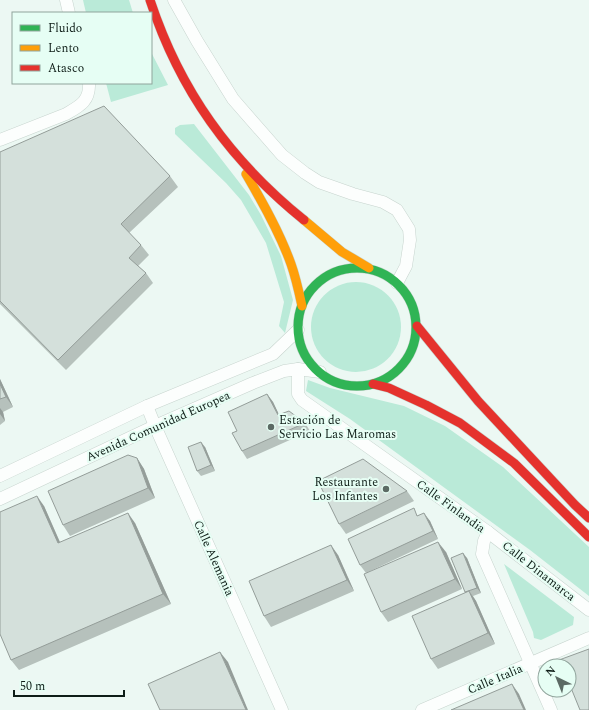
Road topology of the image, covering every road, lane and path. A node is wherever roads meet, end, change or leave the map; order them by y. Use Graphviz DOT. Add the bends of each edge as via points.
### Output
graph roads {
  1 [pos="66,0"];
  2 [pos="150,0"];
  3 [pos="174,0"];
  4 [pos="70,12"];
  5 [pos="89,84"];
  6 [pos="0,140"];
  7 [pos="234,153"];
  8 [pos="370,269"];
  9 [pos="397,283"];
  10 [pos="302,306"];
  11 [pos="416,326"];
  12 [pos="298,330"];
  13 [pos="298,370"];
  14 [pos="320,372"];
  15 [pos="373,384"];
  16 [pos="147,406"];
  17 [pos="155,426"];
  18 [pos="0,476"];
  19 [pos="0,499"];
  20 [pos="589,518"];
  21 [pos="488,532"];
  22 [pos="589,537"];
  23 [pos="589,610"];
  24 [pos="589,638"];
  25 [pos="531,663"];
  26 [pos="282,710"];
  27 [pos="422,710"];
  28 [pos="551,710"];
  1 -- 4 [label="street"];
  2 -- 7 [label="main road" via="160,30 178,68 214,128"];
  3 -- 9 [label="street" via="233,99 282,155 319,182 383,202 397,210 409,229 410,240 406,266"];
  5 -- 6 [label="street" via="90,92 86,101 76,108"];
  7 -- 8 [label="main road" via="280,201 342,252"];
  7 -- 10 [label="main road" via="283,245 292,267"];
  8 -- 9 [label="main road"];
  8 -- 10 [label="main road" via="342,270 330,275 318,283"];
  9 -- 11 [label="main road" via="411,302"];
  10 -- 12 [label="main road"];
  11 -- 15 [label="main road" via="415,341 409,356 400,368"];
  11 -- 20 [label="main road" via="478,401"];
  12 -- 14 [label="main road" via="304,353"];
  12 -- 16 [label="street, Avenida Comunidad Europea" via="273,354"];
  13 -- 14 [label="street, Avenida Comunidad Europea"];
  13 -- 17 [label="street, Avenida Comunidad Europea" via="253,383"];
  13 -- 21 [label="street, Calle Finlandia" via="298,394 302,400"];
  14 -- 15 [label="main road" via="331,380 345,384"];
  15 -- 22 [label="main road" via="426,404 460,423 514,463"];
  16 -- 17 [label="street, Calle Alemania"];
  16 -- 18 [label="street, Avenida Comunidad Europea"];
  17 -- 19 [label="street, Avenida Comunidad Europea"];
  17 -- 26 [label="street, Calle Alemania"];
  21 -- 23 [label="street, Calle Dinamarca"];
  21 -- 25 [label="street, Calle Finlandia" via="482,554"];
  24 -- 25 [label="street, Calle Italia"];
  25 -- 27 [label="street, Calle Italia"];
  25 -- 28 [label="street, Calle Finlandia"];
}
